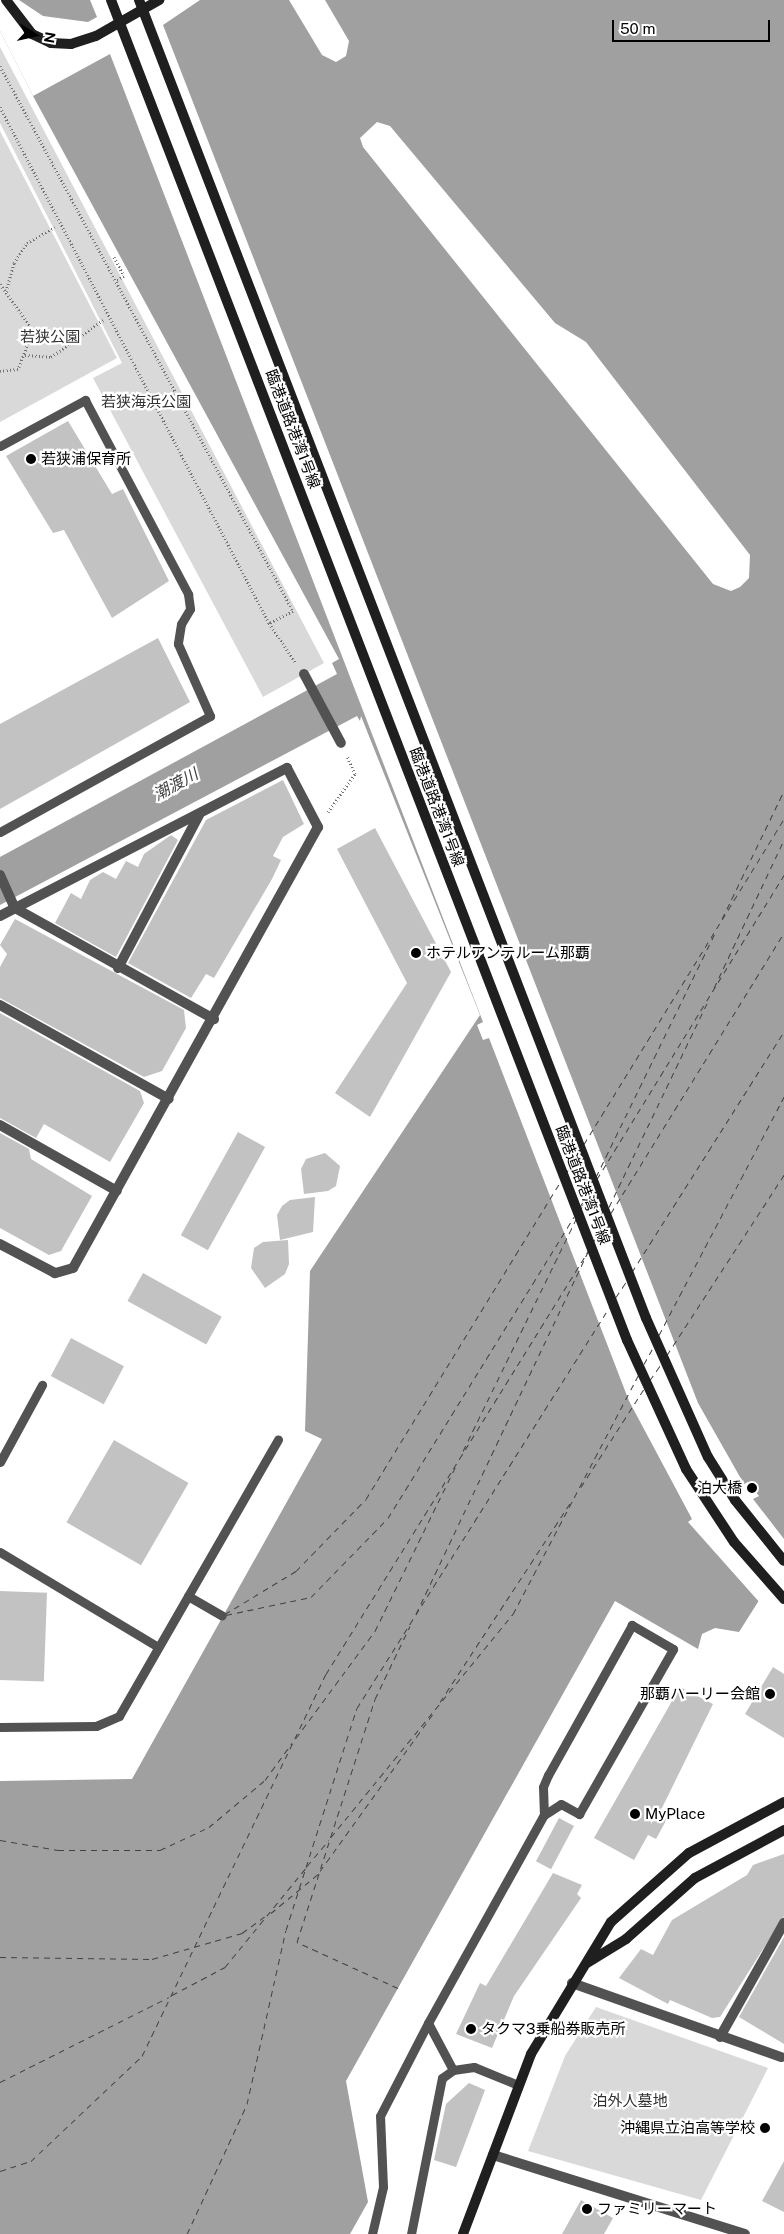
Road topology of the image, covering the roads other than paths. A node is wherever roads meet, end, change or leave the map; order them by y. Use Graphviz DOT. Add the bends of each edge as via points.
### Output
graph roads {
  1 [pos="6,0"];
  2 [pos="111,0"];
  3 [pos="139,0"];
  4 [pos="159,0"];
  5 [pos="0,446"];
  6 [pos="304,674"];
  7 [pos="341,743"];
  8 [pos="199,815"];
  9 [pos="0,832"];
  10 [pos="0,876"];
  11 [pos="14,908"];
  12 [pos="0,916"];
  13 [pos="118,968"];
  14 [pos="0,1005"];
  15 [pos="214,1019"];
  16 [pos="169,1099"];
  17 [pos="0,1125"];
  18 [pos="117,1191"];
  19 [pos="0,1244"];
  20 [pos="42,1385"];
  21 [pos="278,1439"];
  22 [pos="0,1462"];
  23 [pos="0,1552"];
  24 [pos="784,1560"];
  25 [pos="188,1596"];
  26 [pos="784,1599"];
  27 [pos="222,1616"];
  28 [pos="158,1647"];
  29 [pos="0,1727"];
  30 [pos="784,1802"];
  31 [pos="544,1815"];
  32 [pos="784,1830"];
  33 [pos="784,1924"];
  34 [pos="584,1964"];
  35 [pos="572,1983"];
  36 [pos="428,2023"];
  37 [pos="720,2037"];
  38 [pos="781,2057"];
  39 [pos="453,2070"];
  40 [pos="518,2085"];
  41 [pos="493,2155"];
  42 [pos="372,2234"];
  43 [pos="411,2234"];
  44 [pos="463,2234"];
  45 [pos="745,2234"];
  1 -- 4 [label="street, bridge" via="32,34 51,43 71,44 96,36"];
  2 -- 26 [label="street, 臨港道路港湾1号線, bridge" via="636,1365 686,1469 734,1542"];
  3 -- 24 [label="street, 臨港道路港湾1号線, bridge" via="646,1318 708,1457 735,1500"];
  5 -- 9 [label="lane" via="85,400 188,594 190,610 181,624 178,644 210,716"];
  6 -- 7 [label="street"];
  8 -- 11 [label="street"];
  8 -- 13 [label="street"];
  8 -- 15 [label="street" via="287,768 318,827"];
  10 -- 11 [label="street"];
  11 -- 12 [label="street"];
  11 -- 13 [label="street"];
  13 -- 15 [label="street"];
  14 -- 16 [label="street"];
  15 -- 16 [label="street"];
  16 -- 18 [label="street"];
  17 -- 18 [label="street"];
  18 -- 19 [label="street" via="73,1268 55,1273"];
  20 -- 22 [label="lane"];
  21 -- 25 [label="lane"];
  23 -- 28 [label="lane"];
  25 -- 27 [label="lane"];
  25 -- 28 [label="lane"];
  28 -- 29 [label="lane" via="119,1716 96,1726"];
  30 -- 34 [label="street" via="689,1853 650,1884 611,1922"];
  31 -- 31 [label="lane" via="543,1787 548,1775 632,1625 673,1649 579,1814 561,1804"];
  31 -- 36 [label="lane"];
  32 -- 34 [label="street" via="696,1878 626,1939"];
  33 -- 37 [label="street"];
  34 -- 35 [label="street"];
  35 -- 37 [label="street"];
  35 -- 40 [label="street" via="546,2025"];
  36 -- 39 [label="lane"];
  36 -- 42 [label="lane" via="380,2116 383,2187"];
  37 -- 38 [label="street"];
  39 -- 40 [label="lane" via="474,2067"];
  39 -- 43 [label="lane" via="442,2078 435,2095"];
  40 -- 41 [label="street"];
  41 -- 44 [label="street"];
  41 -- 45 [label="street"];
}
